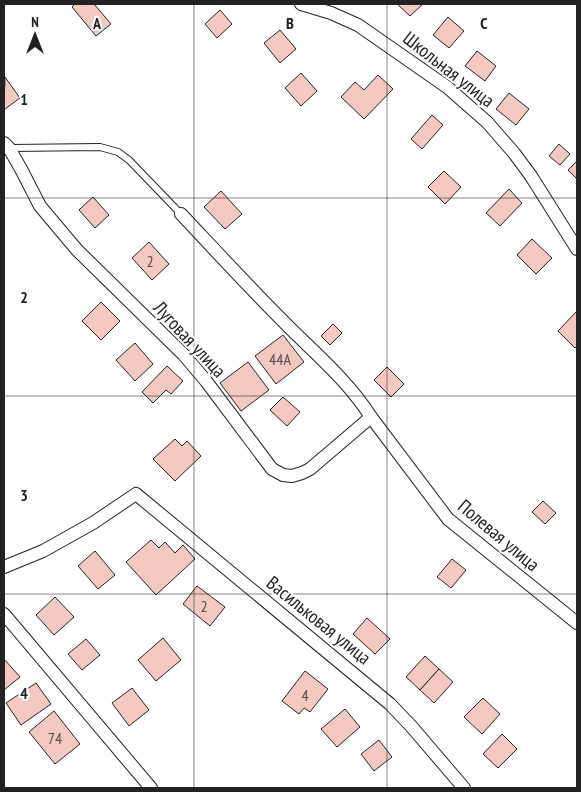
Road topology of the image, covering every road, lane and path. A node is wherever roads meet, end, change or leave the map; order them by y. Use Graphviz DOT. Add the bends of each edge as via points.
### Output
graph roads {
  1 [pos="301,4"];
  2 [pos="6,146"];
  3 [pos="181,214"];
  4 [pos="577,249"];
  5 [pos="370,417"];
  6 [pos="4,568"];
  7 [pos="4,614"];
  8 [pos="577,623"];
  9 [pos="150,788"];
  10 [pos="464,788"];
  1 -- 4 [label="street, Школьная улица" via="358,25 448,87 487,122 514,153"];
  2 -- 3 [label="lane" via="100,147 118,152"];
  2 -- 5 [label="street, Луговая улица" via="40,206 77,250 184,355 277,473 292,476 310,468"];
  3 -- 5 [label="street, Полевая улица" via="337,374"];
  5 -- 8 [label="street, Полевая улица" via="448,519"];
  6 -- 10 [label="street, Васильковая улица" via="93,524 136,494 372,688 411,726"];
  7 -- 9 [label="street"];
}
